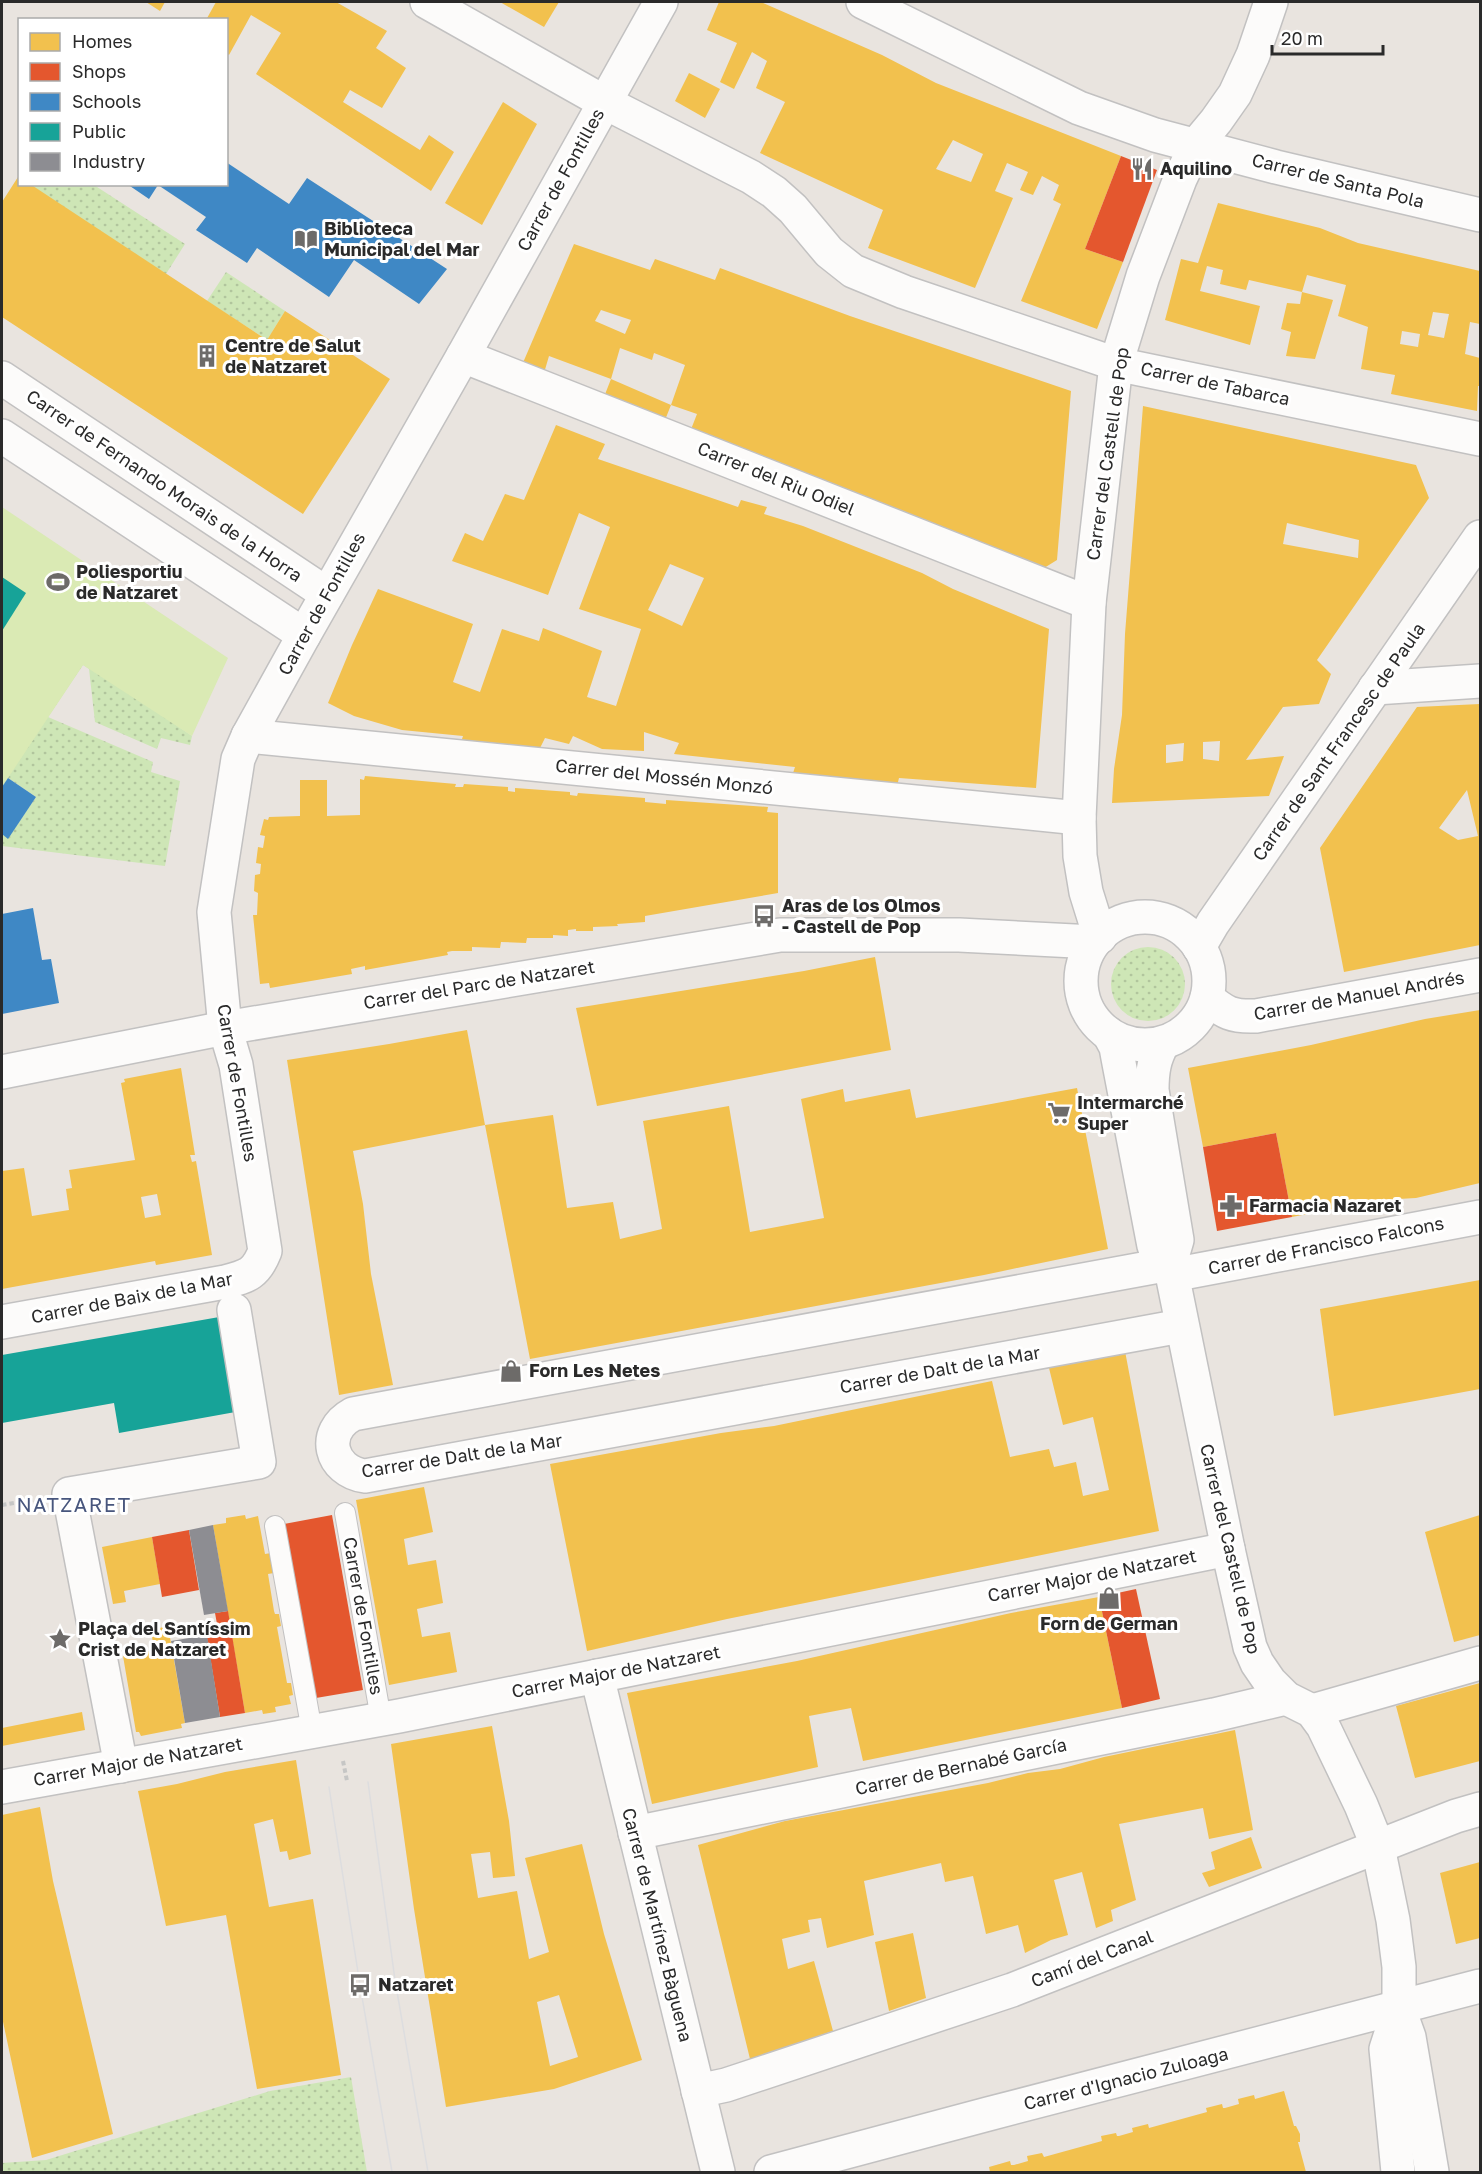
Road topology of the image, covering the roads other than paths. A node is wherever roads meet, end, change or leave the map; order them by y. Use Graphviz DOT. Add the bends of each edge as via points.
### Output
graph roads {
  1 [pos="427,2"];
  2 [pos="661,2"];
  3 [pos="863,2"];
  4 [pos="1271,2"];
  5 [pos="604,102"];
  6 [pos="1196,145"];
  7 [pos="1480,216"];
  8 [pos="463,356"];
  9 [pos="1116,364"];
  10 [pos="2,378"];
  11 [pos="2,436"];
  12 [pos="1480,439"];
  13 [pos="1480,537"];
  14 [pos="327,594"];
  15 [pos="1089,603"];
  16 [pos="304,635"];
  17 [pos="1480,681"];
  18 [pos="1376,688"];
  19 [pos="248,736"];
  20 [pos="1079,818"];
  21 [pos="1097,939"];
  22 [pos="1199,947"];
  23 [pos="1480,975"];
  24 [pos="1207,998"];
  25 [pos="225,1028"];
  26 [pos="1109,1034"];
  27 [pos="1163,1043"];
  28 [pos="2,1071"];
  29 [pos="1480,1217"];
  30 [pos="259,1266"];
  31 [pos="1171,1270"];
  32 [pos="234,1310"];
  33 [pos="2,1323"];
  34 [pos="1181,1326"];
  35 [pos="345,1513"];
  36 [pos="275,1526"];
  37 [pos="1228,1549"];
  38 [pos="1480,1663"];
  39 [pos="597,1676"];
  40 [pos="1299,1705"];
  41 [pos="381,1719"];
  42 [pos="312,1731"];
  43 [pos="121,1766"];
  44 [pos="2,1787"];
  45 [pos="1480,1809"];
  46 [pos="635,1833"];
  47 [pos="1378,1846"];
  48 [pos="1480,1986"];
  49 [pos="1399,2009"];
  50 [pos="698,2091"];
  51 [pos="718,2172"];
  52 [pos="771,2172"];
  53 [pos="1398,2172"];
  54 [pos="1432,2172"];
  1 -- 5 [label="street, Carrer de Tabarca"];
  2 -- 5 [label="street, Carrer de Fontilles"];
  3 -- 6 [label="street, Carrer de Santa Pola" via="1079,108"];
  4 -- 6 [label="street, Carrer del Castell de Pop" via="1235,94"];
  5 -- 8 [label="street, Carrer de Fontilles"];
  5 -- 9 [label="street, Carrer de Tabarca" via="774,192 828,252 853,271"];
  6 -- 7 [label="street, Carrer de Santa Pola"];
  6 -- 9 [label="street, Carrer del Castell de Pop" via="1143,276"];
  8 -- 14 [label="street, Carrer de Fontilles"];
  8 -- 15 [label="street, Carrer del Riu Odiel"];
  9 -- 12 [label="street, Carrer de Tabarca"];
  9 -- 15 [label="street, Carrer del Castell de Pop"];
  10 -- 14 [label="street, Carrer de Fernando Morais de la Horra"];
  11 -- 16 [label="street"];
  13 -- 18 [label="street, Carrer de Sant Francesc de Paula"];
  14 -- 16 [label="street, Carrer de Fontilles"];
  15 -- 20 [label="street, Carrer del Castell de Pop"];
  16 -- 19 [label="street, Carrer de Fontilles"];
  17 -- 18 [label="street"];
  18 -- 22 [label="street, Carrer de Sant Francesc de Paula"];
  19 -- 20 [label="street, Carrer del Mossén Monzó"];
  19 -- 25 [label="street, Carrer de Fontilles" via="238,759 214,912"];
  20 -- 21 [label="street, Carrer del Castell de Pop" via="1080,856"];
  21 -- 22 [label="street" via="1112,926 1145,917 1165,920 1183,929"];
  21 -- 25 [label="street, Carrer del Parc de Natzaret" via="780,935"];
  21 -- 26 [label="street" via="1087,954 1083,996 1088,1011"];
  22 -- 24 [label="street" via="1209,979"];
  23 -- 24 [label="street, Carrer de Manuel Andrés" via="1256,1016 1238,1017 1224,1012"];
  24 -- 27 [label="street" via="1198,1018 1183,1033"];
  25 -- 28 [label="street, Carrer del Parc de Natzaret"];
  25 -- 30 [label="street, Carrer de Fontilles" via="236,1065 265,1251"];
  26 -- 27 [label="street" via="1126,1042"];
  26 -- 31 [label="street, Carrer del Castell de Pop" via="1116,1047 1154,1246"];
  27 -- 31 [label="street, Carrer del Castell de Pop" via="1155,1057 1152,1090 1177,1240"];
  29 -- 31 [label="street, Carrer de Francisco Falcons"];
  30 -- 33 [label="street, Carrer de Baix de la Mar" via="244,1277 225,1282"];
  31 -- 34 [label="street, Carrer del Castell de Pop"];
  31 -- 34 [label="street, Carrer de Dalt de la Mar" via="353,1414 337,1427 332,1445 342,1467 365,1476"];
  32 -- 43 [label="street" via="259,1462 69,1494"];
  34 -- 37 [label="street, Carrer del Castell de Pop"];
  35 -- 41 [label="lane, Carrer de Fontilles"];
  36 -- 42 [label="lane"];
  37 -- 39 [label="street, Carrer Major de Natzaret"];
  37 -- 40 [label="street, Carrer del Castell de Pop" via="1257,1663 1270,1682"];
  38 -- 40 [label="street, Carrer de Bernabé García"];
  39 -- 41 [label="street, Carrer Major de Natzaret"];
  39 -- 46 [label="street, Carrer de Martínez Bàguena"];
  40 -- 46 [label="street, Carrer de Bernabé García" via="1203,1717"];
  40 -- 47 [label="street, Carrer del Castell de Pop" via="1323,1726"];
  41 -- 42 [label="street, Carrer Major de Natzaret"];
  42 -- 43 [label="street, Carrer Major de Natzaret"];
  43 -- 44 [label="street, Carrer Major de Natzaret"];
  45 -- 47 [label="street, Camí del Canal"];
  46 -- 50 [label="street, Carrer de Martínez Bàguena"];
  47 -- 49 [label="street, Carrer del Castell de Pop" via="1394,1920"];
  47 -- 50 [label="street, Camí del Canal" via="1012,1990"];
  48 -- 49 [label="street, Carrer d'Ignacio Zuloaga"];
  49 -- 52 [label="street, Carrer d'Ignacio Zuloaga"];
  49 -- 53 [label="street, Carrer del Castell de Pop" via="1386,2049"];
  49 -- 54 [label="street, Carrer del Castell de Pop" via="1409,2037"];
  50 -- 51 [label="street, Carrer de Martínez Bàguena"];
}
